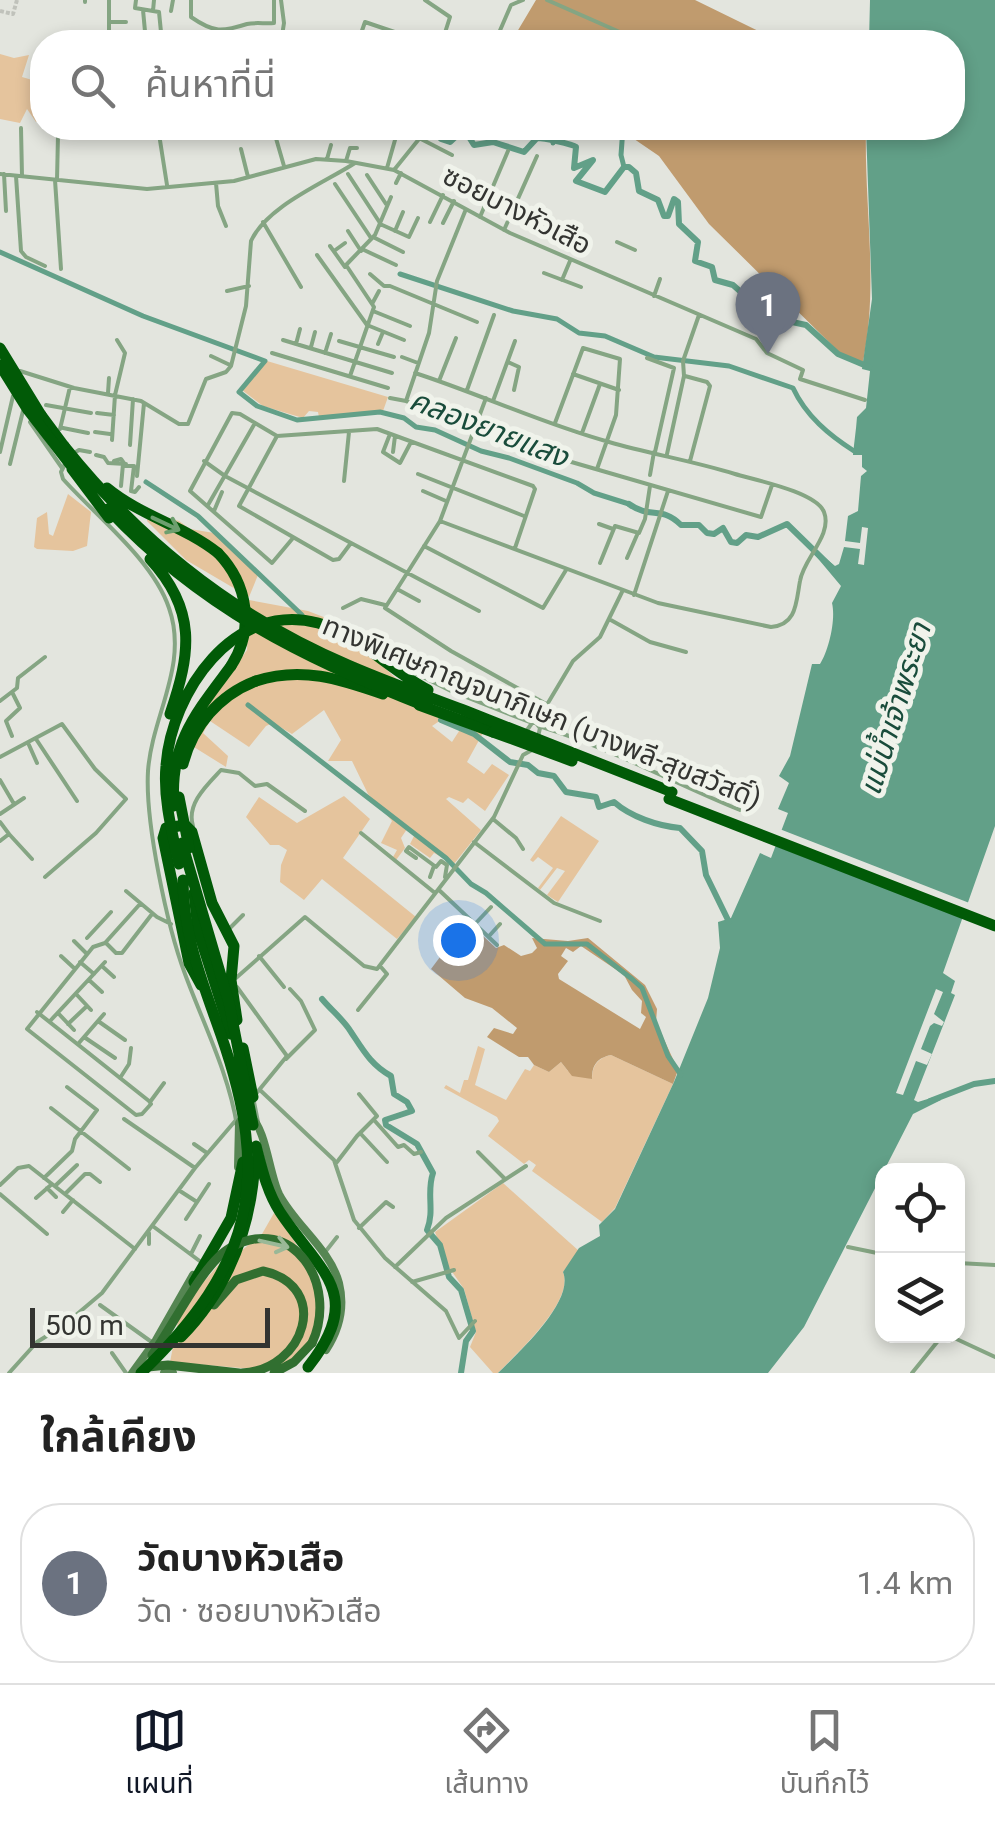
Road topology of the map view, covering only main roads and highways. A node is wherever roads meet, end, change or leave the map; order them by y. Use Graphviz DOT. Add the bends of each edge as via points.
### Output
graph roads {
  1 [pos="0,348"];
  2 [pos="0,364"];
  3 [pos="63,458"];
  4 [pos="428,707"];
  5 [pos="571,753"];
  6 [pos="179,864"];
  7 [pos="183,882"];
  8 [pos="995,922"];
  9 [pos="219,1028"];
  10 [pos="257,1093"];
  11 [pos="240,1120"];
  12 [pos="256,1146"];
  13 [pos="155,1342"];
  14 [pos="174,1344"];
  15 [pos="303,1370"];
  16 [pos="137,1373"];
  17 [pos="169,1373"];
  18 [pos="198,1373"];
  19 [pos="240,1373"];
  20 [pos="274,1373"];
  1 -- 3 [label="highway, ทางพิเศษกาญจนาภิเษก (บางพลี-สุขสวัสดิ์), bridge"];
  2 -- 3 [label="highway, ทางพิเศษกาญจนาภิเษก (บางพลี-สุขสวัสดิ์), bridge"];
  3 -- 4 [label="highway, ทางพิเศษกาญจนาภิเษก (บางพลี-สุขสวัสดิ์), bridge" via="143,544 215,603 296,651"];
  3 -- 5 [label="highway, ทางพิเศษกาญจนาภิเษก (บางพลี-สุขสวัสดิ์), bridge" via="155,544 256,618 364,672"];
  3 -- 6 [label="highway, bridge" via="162,572 183,614 185,664 159,769 162,810"];
  3 -- 7 [label="highway, one-way, bridge" via="131,506 218,553 243,592 240,650 188,724 175,762"];
  4 -- 7 [label="highway, bridge" via="306,673 264,678 230,694 201,723 182,769"];
  4 -- 8 [label="highway, ทางพิเศษกาญจนาภิเษก (บางพลี-สุขสวัสดิ์), bridge"];
  5 -- 6 [label="highway, bridge" via="417,685 333,628 297,619 268,622 215,656 178,712 166,788"];
  5 -- 8 [label="highway, ทางพิเศษกาญจนาภิเษก (บางพลี-สุขสวัสดิ์), bridge"];
  6 -- 7 [label="highway, bridge"];
  7 -- 9 [label="highway, bridge"];
  7 -- 9 [label="highway, bridge" via="185,922"];
  7 -- 10 [label="highway" via="162,838 164,830 185,825 235,951 232,990"];
  7 -- 12 [label="highway, bridge" via="227,995"];
  9 -- 11 [label="highway, bridge"];
  11 -- 13 [label="highway, bridge" via="238,1197 224,1232"];
  11 -- 16 [label="highway, bridge" via="249,1181 234,1247 204,1304"];
  12 -- 14 [label="highway, bridge" via="250,1210 234,1259 207,1308"];
  12 -- 15 [label="highway" via="278,1208 322,1264 336,1302 326,1341"];
  14 -- 16 [label="main road, bridge"];
  14 -- 19 [label="main road" via="236,1280 263,1272 287,1282 304,1311 296,1344 273,1366"];
  16 -- 19 [label="main road" via="160,1365"];
  16 -- 20 [label="main road, one-way, bridge" via="213,1263 254,1240 291,1248 308,1263 322,1306 312,1343"];
  17 -- 18 [label="main road"];
}
